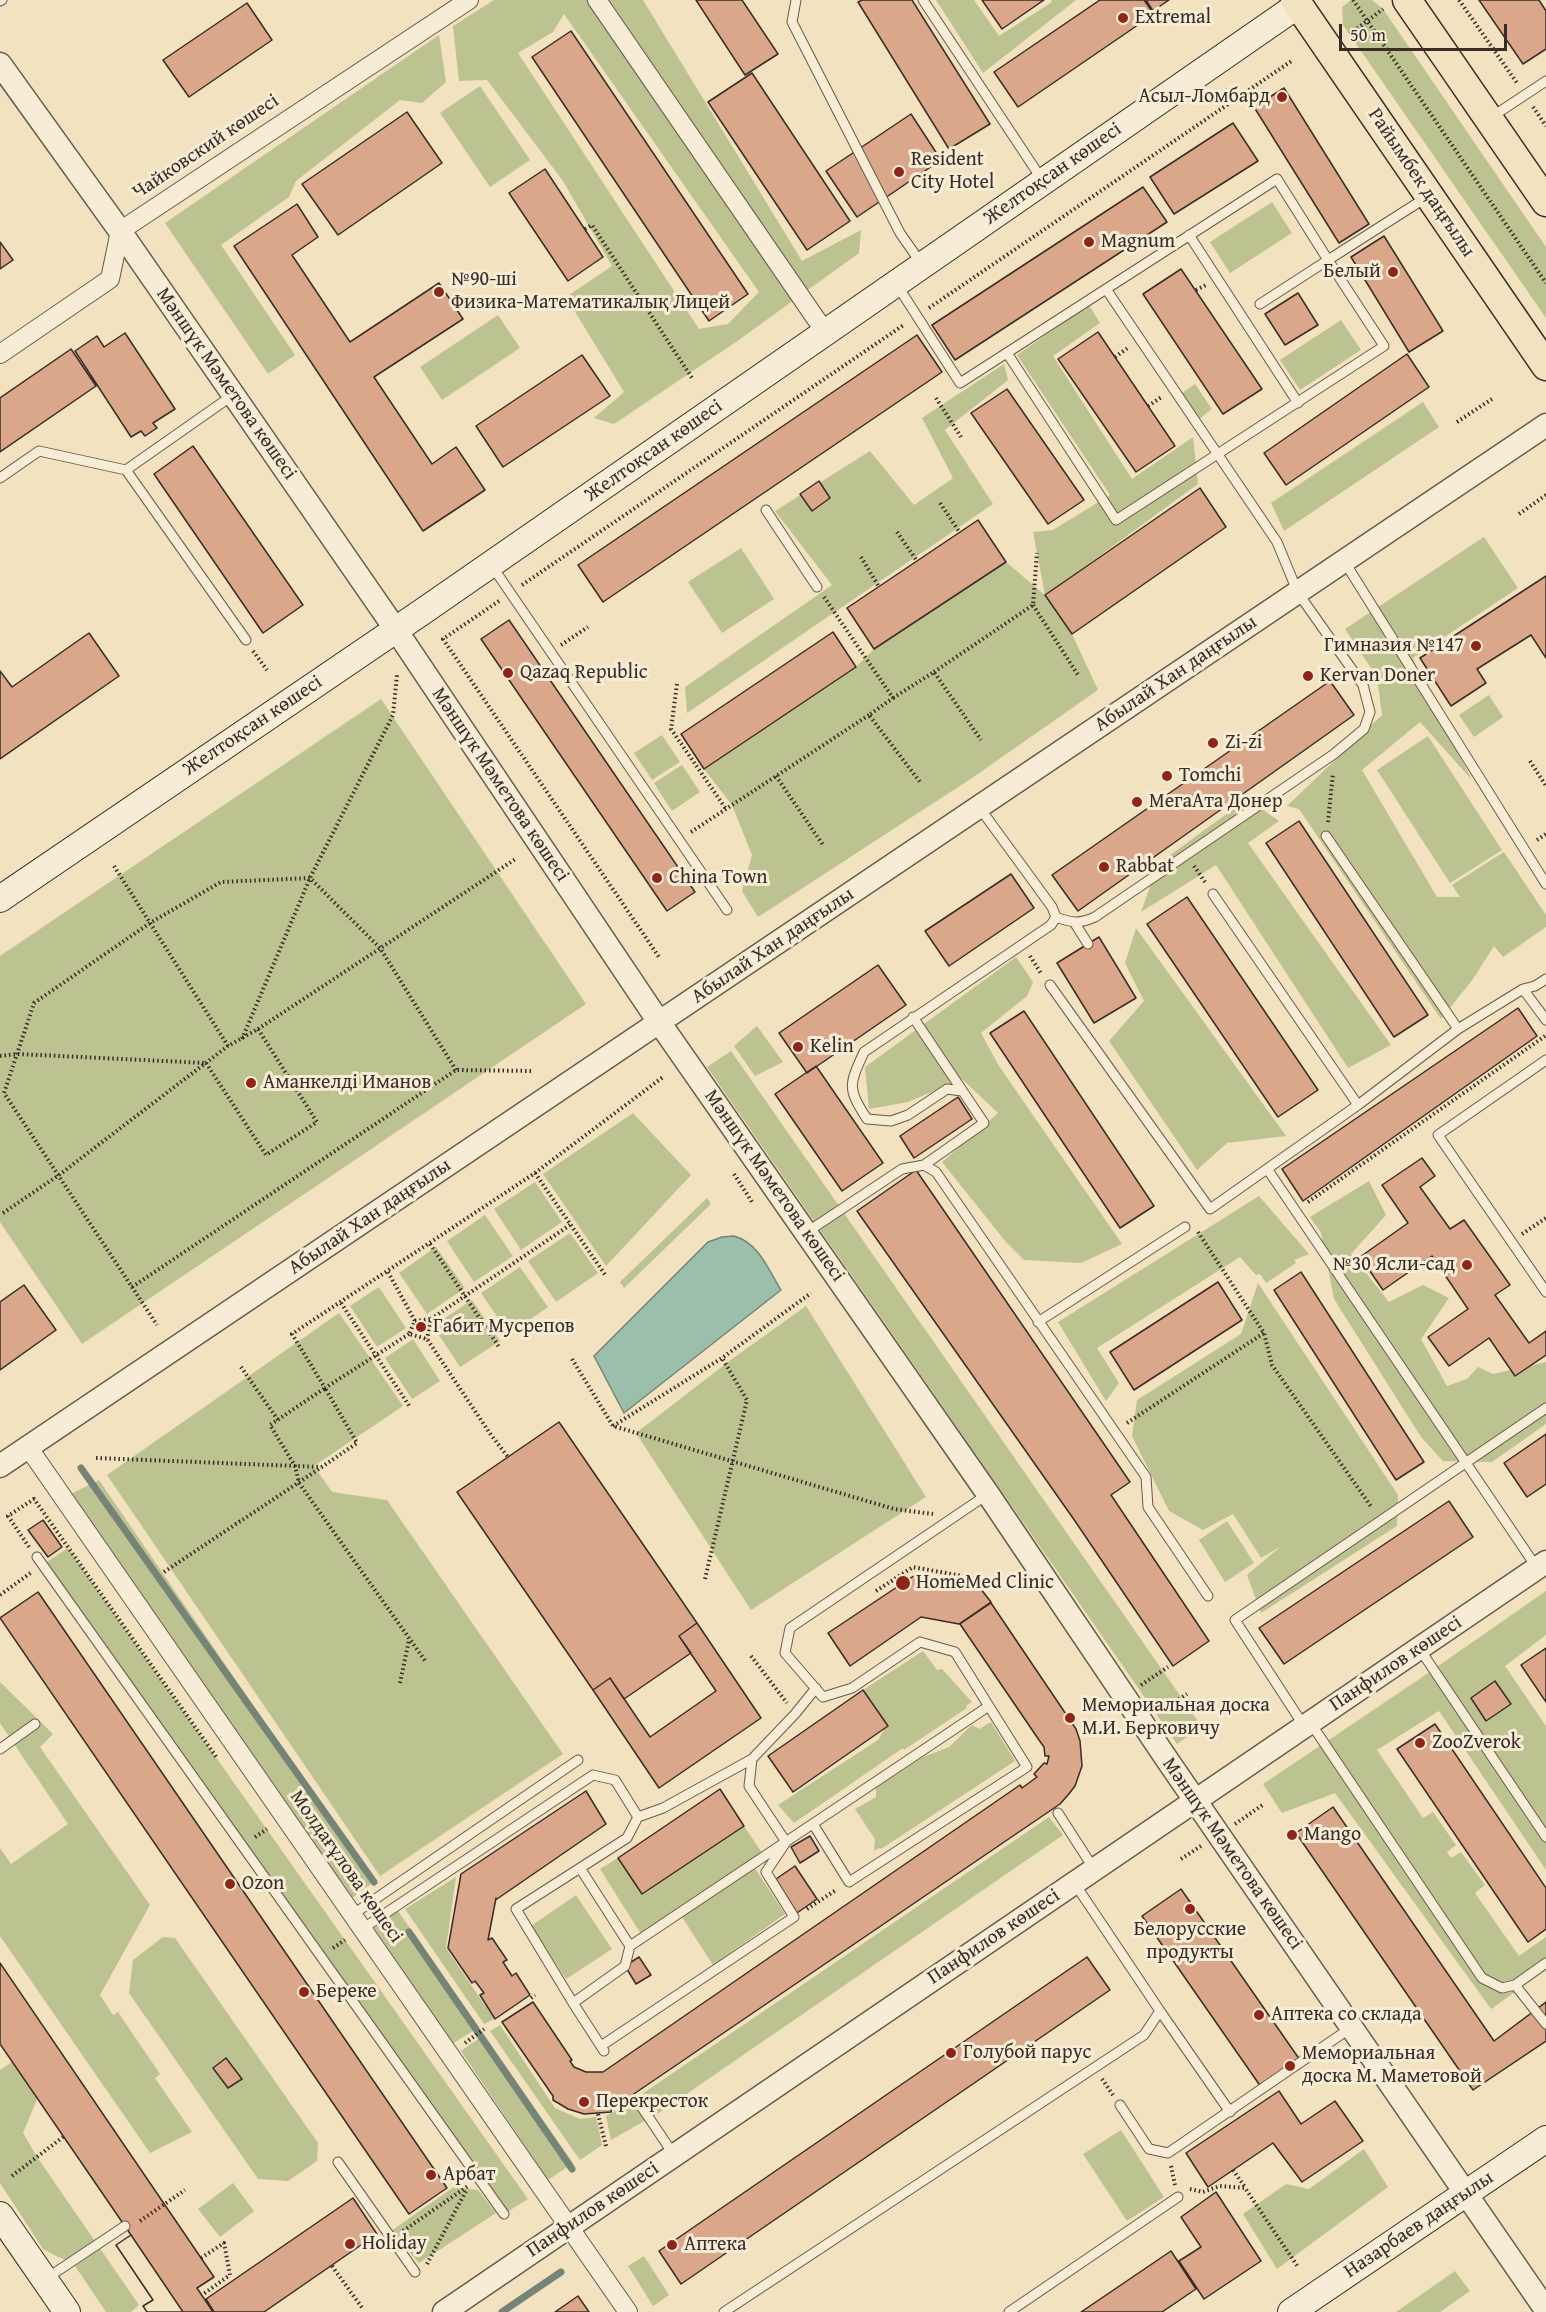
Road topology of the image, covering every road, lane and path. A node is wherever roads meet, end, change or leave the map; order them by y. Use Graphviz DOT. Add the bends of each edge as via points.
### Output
graph roads {
  1 [pos="469,0"];
  2 [pos="597,0"];
  3 [pos="796,0"];
  4 [pos="923,0"];
  5 [pos="1353,0"];
  6 [pos="1460,0"];
  7 [pos="1300,2"];
  8 [pos="1395,5"];
  9 [pos="1367,22"];
  10 [pos="1350,34"];
  11 [pos="1293,60"];
  12 [pos="0,64"];
  13 [pos="1546,81"];
  14 [pos="1525,95"];
  15 [pos="1488,119"];
  16 [pos="1546,126"];
  17 [pos="1043,182"];
  18 [pos="1430,195"];
  19 [pos="1546,202"];
  20 [pos="585,229"];
  21 [pos="120,231"];
  22 [pos="1189,235"];
  23 [pos="1328,260"];
  24 [pos="922,265"];
  25 [pos="896,283"];
  26 [pos="1546,283"];
  27 [pos="1106,289"];
  28 [pos="1260,304"];
  29 [pos="917,316"];
  30 [pos="825,332"];
  31 [pos="1007,353"];
  32 [pos="0,354"];
  33 [pos="1546,366"];
  34 [pos="692,378"];
  35 [pos="233,395"];
  36 [pos="936,398"];
  37 [pos="1492,399"];
  38 [pos="1298,404"];
  39 [pos="1457,422"];
  40 [pos="1546,425"];
  41 [pos="961,437"];
  42 [pos="1217,456"];
  43 [pos="126,470"];
  44 [pos="0,478"];
  45 [pos="1546,495"];
  46 [pos="940,503"];
  47 [pos="766,510"];
  48 [pos="1519,514"];
  49 [pos="897,532"];
  50 [pos="960,533"];
  51 [pos="1037,553"];
  52 [pos="861,557"];
  53 [pos="917,561"];
  54 [pos="1344,561"];
  55 [pos="491,564"];
  56 [pos="879,586"];
  57 [pos="817,587"];
  58 [pos="510,593"];
  59 [pos="1298,593"];
  60 [pos="1032,605"];
  61 [pos="588,627"];
  62 [pos="396,630"];
  63 [pos="246,640"];
  64 [pos="551,652"];
  65 [pos="267,670"];
  66 [pos="934,672"];
  67 [pos="397,675"];
  68 [pos="1078,675"];
  69 [pos="677,684"];
  70 [pos="893,698"];
  71 [pos="869,716"];
  72 [pos="981,740"];
  73 [pos="1334,754"];
  74 [pos="1530,761"];
  75 [pos="776,777"];
  76 [pos="920,782"];
  77 [pos="1546,786"];
  78 [pos="979,807"];
  79 [pos="726,809"];
  80 [pos="1326,836"];
  81 [pos="679,840"];
  82 [pos="823,844"];
  83 [pos="1187,855"];
  84 [pos="517,858"];
  85 [pos="114,866"];
  86 [pos="310,878"];
  87 [pos="1546,884"];
  88 [pos="1213,894"];
  89 [pos="0,899"];
  90 [pos="727,910"];
  91 [pos="1056,917"];
  92 [pos="1074,922"];
  93 [pos="150,923"];
  94 [pos="1022,944"];
  95 [pos="1088,944"];
  96 [pos="380,948"];
  97 [pos="659,957"];
  98 [pos="1546,979"];
  99 [pos="1050,985"];
  100 [pos="1523,989"];
  101 [pos="914,1017"];
  102 [pos="1546,1020"];
  103 [pos="659,1022"];
  104 [pos="258,1029"];
  105 [pos="1458,1029"];
  106 [pos="1546,1036"];
  107 [pos="241,1040"];
  108 [pos="228,1046"];
  109 [pos="17,1054"];
  110 [pos="0,1056"];
  111 [pos="1546,1060"];
  112 [pos="206,1063"];
  113 [pos="456,1070"];
  114 [pos="533,1071"];
  115 [pos="663,1077"];
  116 [pos="962,1091"];
  117 [pos="1358,1105"];
  118 [pos="924,1165"];
  119 [pos="1268,1170"];
  120 [pos="536,1173"];
  121 [pos="734,1174"];
  122 [pos="58,1175"];
  123 [pos="752,1202"];
  124 [pos="1295,1212"];
  125 [pos="3,1213"];
  126 [pos="1546,1218"];
  127 [pos="570,1225"];
  128 [pos="1188,1225"];
  129 [pos="806,1233"];
  130 [pos="1511,1242"];
  131 [pos="430,1244"];
  132 [pos="388,1272"];
  133 [pos="606,1276"];
  134 [pos="132,1287"];
  135 [pos="1546,1292"];
  136 [pos="811,1293"];
  137 [pos="466,1296"];
  138 [pos="341,1303"];
  139 [pos="431,1319"];
  140 [pos="415,1321"];
  141 [pos="1038,1322"];
  142 [pos="157,1325"];
  143 [pos="1264,1333"];
  144 [pos="409,1334"];
  145 [pos="427,1339"];
  146 [pos="499,1347"];
  147 [pos="376,1355"];
  148 [pos="722,1358"];
  149 [pos="572,1359"];
  150 [pos="241,1367"];
  151 [pos="326,1388"];
  152 [pos="410,1407"];
  153 [pos="1546,1408"];
  154 [pos="278,1420"];
  155 [pos="614,1426"];
  156 [pos="1114,1432"];
  157 [pos="28,1447"];
  158 [pos="508,1457"];
  159 [pos="96,1458"];
  160 [pos="733,1461"];
  161 [pos="1466,1463"];
  162 [pos="0,1466"];
  163 [pos="295,1466"];
  164 [pos="322,1467"];
  165 [pos="298,1483"];
  166 [pos="988,1494"];
  167 [pos="34,1499"];
  168 [pos="955,1516"];
  169 [pos="1382,1521"];
  170 [pos="39,1561"];
  171 [pos="1543,1566"];
  172 [pos="164,1572"];
  173 [pos="705,1579"];
  174 [pos="990,1581"];
  175 [pos="875,1592"];
  176 [pos="0,1595"];
  177 [pos="1208,1596"];
  178 [pos="409,1639"];
  179 [pos="1419,1648"];
  180 [pos="751,1656"];
  181 [pos="426,1662"];
  182 [pos="1168,1667"];
  183 [pos="400,1683"];
  184 [pos="816,1688"];
  185 [pos="1187,1694"];
  186 [pos="1124,1696"];
  187 [pos="989,1706"];
  188 [pos="795,1714"];
  189 [pos="35,1724"];
  190 [pos="1143,1724"];
  191 [pos="1307,1724"];
  192 [pos="0,1749"];
  193 [pos="752,1758"];
  194 [pos="578,1760"];
  195 [pos="1195,1800"];
  196 [pos="1058,1813"];
  197 [pos="638,1817"];
  198 [pos="813,1824"];
  199 [pos="1546,1837"];
  200 [pos="786,1842"];
  201 [pos="580,1868"];
  202 [pos="1094,1869"];
  203 [pos="849,1882"];
  204 [pos="1074,1882"];
  205 [pos="794,1917"];
  206 [pos="357,1922"];
  207 [pos="630,1946"];
  208 [pos="1546,1963"];
  209 [pos="1515,1985"];
  210 [pos="536,1995"];
  211 [pos="531,1998"];
  212 [pos="573,2003"];
  213 [pos="1160,2011"];
  214 [pos="1546,2024"];
  215 [pos="1352,2027"];
  216 [pos="1094,2068"];
  217 [pos="639,2103"];
  218 [pos="1120,2105"];
  219 [pos="1230,2112"];
  220 [pos="598,2114"];
  221 [pos="63,2137"];
  222 [pos="1546,2139"];
  223 [pos="606,2146"];
  224 [pos="1168,2153"];
  225 [pos="674,2155"];
  226 [pos="338,2162"];
  227 [pos="1233,2170"];
  228 [pos="12,2176"];
  229 [pos="1245,2188"];
  230 [pos="1466,2193"];
  231 [pos="1178,2197"];
  232 [pos="504,2214"];
  233 [pos="0,2215"];
  234 [pos="125,2226"];
  235 [pos="568,2227"];
  236 [pos="392,2239"];
  237 [pos="201,2258"];
  238 [pos="427,2265"];
  239 [pos="332,2266"];
  240 [pos="1298,2267"];
  241 [pos="415,2272"];
  242 [pos="45,2280"];
  243 [pos="202,2295"];
  244 [pos="363,2308"];
  245 [pos="1546,2310"];
  246 [pos="67,2312"];
  247 [pos="444,2312"];
  248 [pos="628,2312"];
  249 [pos="724,2312"];
  250 [pos="1009,2312"];
  251 [pos="1291,2312"];
  1 -- 21 [label="street, Чайковский көшесі"];
  2 -- 30 [label="street"];
  3 -- 24 [label="lane" via="792,22 900,233"];
  4 -- 17 [label="lane"];
  5 -- 9 [label="path"];
  6 -- 14 [label="path"];
  7 -- 17 [label="main road, Желтоқсан көшесі"];
  7 -- 18 [label="main road, Райымбек даңғылы"];
  8 -- 9 [label="path"];
  8 -- 15 [label="main road"];
  9 -- 10 [label="path"];
  9 -- 26 [label="path"];
  11 -- 29 [label="path"];
  12 -- 21 [label="street, Мәншүк Мәметова көшесі"];
  13 -- 14 [label="lane"];
  14 -- 15 [label="lane"];
  14 -- 16 [label="path"];
  15 -- 19 [label="main road"];
  17 -- 24 [label="main road, Желтоқсан көшесі"];
  18 -- 23 [label="lane"];
  18 -- 33 [label="main road, Райымбек даңғылы"];
  20 -- 34 [label="path" via="592,225"];
  21 -- 32 [label="street" via="110,279"];
  21 -- 35 [label="street, Мәншүк Мәметова көшесі"];
  22 -- 23 [label="lane" via="1277,179"];
  22 -- 27 [label="lane"];
  22 -- 38 [label="lane"];
  23 -- 28 [label="lane"];
  23 -- 38 [label="lane" via="1384,346"];
  24 -- 25 [label="main road, Желтоқсан көшесі"];
  25 -- 29 [label="lane"];
  25 -- 30 [label="main road, Желтоқсан көшесі"];
  27 -- 31 [label="lane"];
  27 -- 42 [label="lane"];
  29 -- 31 [label="lane" via="960,383"];
  29 -- 58 [label="path"];
  30 -- 55 [label="main road, Желтоқсан көшесі"];
  31 -- 42 [label="lane" via="1116,520"];
  35 -- 43 [label="lane"];
  35 -- 62 [label="street, Мәншүк Мәметова көшесі"];
  36 -- 41 [label="path"];
  37 -- 39 [label="path"];
  38 -- 42 [label="lane"];
  40 -- 54 [label="street, Абылай Хан даңғылы"];
  42 -- 59 [label="lane" via="1277,542"];
  43 -- 44 [label="lane" via="39,451"];
  43 -- 63 [label="lane"];
  45 -- 48 [label="path"];
  46 -- 50 [label="path"];
  47 -- 57 [label="lane"];
  49 -- 53 [label="path"];
  51 -- 60 [label="path"];
  52 -- 56 [label="path"];
  54 -- 59 [label="street, Абылай Хан даңғылы"];
  54 -- 87 [label="lane"];
  55 -- 58 [label="lane"];
  55 -- 62 [label="main road, Желтоқсан көшесі"];
  57 -- 70 [label="path"];
  58 -- 64 [label="lane"];
  58 -- 97 [label="path" via="443,639"];
  59 -- 73 [label="lane" via="1354,670 1367,698 1370,712 1364,729"];
  59 -- 78 [label="street, Абылай Хан даңғылы"];
  60 -- 66 [label="path"];
  60 -- 68 [label="path"];
  61 -- 64 [label="path"];
  62 -- 89 [label="main road, Желтоқсан көшесі"];
  62 -- 103 [label="street, Мәншүк Мәметова көшесі"];
  63 -- 65 [label="path"];
  64 -- 81 [label="lane"];
  66 -- 70 [label="path"];
  66 -- 72 [label="path"];
  67 -- 86 [label="path" via="393,714"];
  69 -- 79 [label="path" via="671,729"];
  70 -- 71 [label="path"];
  71 -- 75 [label="path"];
  71 -- 76 [label="path"];
  73 -- 80 [label="path"];
  73 -- 83 [label="lane"];
  74 -- 77 [label="path"];
  75 -- 79 [label="path"];
  75 -- 82 [label="path"];
  78 -- 91 [label="lane"];
  78 -- 103 [label="street, Абылай Хан даңғылы"];
  79 -- 81 [label="path"];
  80 -- 105 [label="lane"];
  81 -- 90 [label="lane"];
  83 -- 88 [label="path"];
  83 -- 92 [label="lane" via="1095,917 1083,923"];
  84 -- 96 [label="path"];
  85 -- 93 [label="path"];
  86 -- 93 [label="path" via="221,882"];
  86 -- 96 [label="path"];
  86 -- 107 [label="path"];
  88 -- 117 [label="lane"];
  91 -- 92 [label="lane"];
  91 -- 94 [label="lane" via="1051,925"];
  92 -- 95 [label="lane"];
  93 -- 108 [label="path"];
  93 -- 109 [label="path" via="34,1003"];
  94 -- 99 [label="path"];
  94 -- 101 [label="lane"];
  96 -- 104 [label="path"];
  96 -- 113 [label="path"];
  98 -- 100 [label="lane"];
  99 -- 119 [label="lane" via="1210,1209"];
  100 -- 102 [label="lane"];
  100 -- 105 [label="lane"];
  101 -- 116 [label="lane"];
  101 -- 116 [label="lane" via="864,1052 853,1076 852,1096 867,1119 891,1121 908,1115 947,1089"];
  103 -- 129 [label="street, Мәншүк Мәметова көшесі"];
  103 -- 157 [label="street, Абылай Хан даңғылы"];
  104 -- 107 [label="path"];
  104 -- 112 [label="path" via="317,1122 309,1128 266,1155"];
  105 -- 117 [label="lane"];
  106 -- 124 [label="path"];
  107 -- 108 [label="path"];
  108 -- 112 [label="path"];
  109 -- 110 [label="path"];
  109 -- 112 [label="path"];
  109 -- 122 [label="path" via="4,1093"];
  111 -- 130 [label="lane" via="1438,1135"];
  112 -- 122 [label="path"];
  113 -- 114 [label="path"];
  113 -- 134 [label="path"];
  115 -- 120 [label="path"];
  116 -- 118 [label="lane" via="984,1123"];
  117 -- 119 [label="lane"];
  118 -- 129 [label="lane" via="902,1169"];
  118 -- 141 [label="lane" via="936,1172"];
  119 -- 124 [label="lane"];
  120 -- 127 [label="path"];
  120 -- 131 [label="path"];
  121 -- 123 [label="path"];
  122 -- 125 [label="path"];
  122 -- 134 [label="path"];
  124 -- 161 [label="lane"];
  126 -- 130 [label="path"];
  127 -- 133 [label="path"];
  127 -- 137 [label="path"];
  128 -- 141 [label="lane"];
  128 -- 143 [label="path"];
  129 -- 166 [label="street, Мәншүк Мәметова көшесі"];
  130 -- 135 [label="lane"];
  131 -- 132 [label="path"];
  131 -- 137 [label="path"];
  132 -- 138 [label="path"];
  132 -- 140 [label="path"];
  134 -- 142 [label="path"];
  136 -- 148 [label="path"];
  137 -- 139 [label="path"];
  137 -- 146 [label="path"];
  138 -- 147 [label="path"];
  138 -- 151 [label="path" via="292,1334"];
  139 -- 140 [label="path"];
  139 -- 145 [label="path"];
  140 -- 144 [label="path"];
  141 -- 156 [label="lane"];
  143 -- 156 [label="path"];
  143 -- 169 [label="path" via="1272,1365"];
  144 -- 145 [label="path"];
  144 -- 147 [label="path"];
  145 -- 158 [label="path"];
  147 -- 151 [label="path"];
  147 -- 152 [label="path"];
  148 -- 155 [label="path"];
  148 -- 160 [label="path" via="747,1400"];
  149 -- 155 [label="path"];
  150 -- 154 [label="path"];
  151 -- 154 [label="path"];
  151 -- 164 [label="path" via="357,1443"];
  153 -- 161 [label="lane"];
  154 -- 163 [label="path" via="270,1425"];
  155 -- 160 [label="path"];
  156 -- 177 [label="lane" via="1146,1477 1148,1507"];
  157 -- 162 [label="street, Абылай Хан даңғылы"];
  157 -- 206 [label="street, Молдағұлова көшесі"];
  159 -- 163 [label="path"];
  160 -- 168 [label="path" via="894,1509"];
  160 -- 173 [label="path"];
  161 -- 169 [label="lane"];
  161 -- 171 [label="lane"];
  163 -- 164 [label="path"];
  163 -- 165 [label="path"];
  164 -- 165 [label="path"];
  165 -- 172 [label="path"];
  165 -- 178 [label="path"];
  166 -- 168 [label="lane"];
  166 -- 186 [label="street, Мәншүк Мәметова көшесі"];
  167 -- 170 [label="path" via="8,1516"];
  168 -- 184 [label="lane" via="790,1628 785,1653"];
  169 -- 191 [label="lane" via="1235,1620"];
  170 -- 176 [label="path"];
  170 -- 232 [label="lane"];
  171 -- 179 [label="street, Панфилов көшесі"];
  174 -- 175 [label="path" via="913,1567"];
  178 -- 181 [label="path"];
  178 -- 183 [label="path"];
  179 -- 191 [label="street, Панфилов көшесі"];
  179 -- 199 [label="lane"];
  180 -- 188 [label="path"];
  182 -- 186 [label="path"];
  184 -- 187 [label="lane" via="824,1697 852,1688 921,1642 955,1652"];
  184 -- 188 [label="lane"];
  185 -- 190 [label="path"];
  186 -- 190 [label="street, Мәншүк Мәметова көшесі"];
  187 -- 198 [label="lane"];
  187 -- 203 [label="lane" via="1027,1767"];
  188 -- 193 [label="lane"];
  189 -- 192 [label="lane"];
  190 -- 195 [label="street, Мәншүк Мәметова көшесі"];
  191 -- 195 [label="street, Панфилов көшесі"];
  191 -- 209 [label="lane" via="1482,1978 1502,1988"];
  193 -- 197 [label="lane" via="663,1808"];
  193 -- 200 [label="lane" via="749,1786"];
  194 -- 206 [label="lane"];
  195 -- 202 [label="street, Панфилов көшесі"];
  195 -- 215 [label="street, Мәншүк Мәметова көшесі"];
  196 -- 202 [label="lane"];
  197 -- 201 [label="lane" via="627,1838"];
  197 -- 206 [label="lane" via="615,1780 593,1775"];
  198 -- 200 [label="lane"];
  198 -- 203 [label="lane"];
  200 -- 205 [label="lane" via="766,1872"];
  200 -- 207 [label="lane"];
  201 -- 207 [label="lane"];
  201 -- 212 [label="lane" via="516,1908"];
  202 -- 204 [label="street, Панфилов көшесі"];
  203 -- 205 [label="path"];
  204 -- 213 [label="lane"];
  204 -- 225 [label="street, Панфилов көшесі"];
  205 -- 212 [label="lane" via="603,2048"];
  206 -- 235 [label="street, Молдағұлова көшесі"];
  207 -- 212 [label="lane" via="625,1966"];
  208 -- 209 [label="lane"];
  209 -- 214 [label="lane"];
  210 -- 211 [label="path"];
  213 -- 216 [label="lane" via="1144,2035"];
  213 -- 219 [label="lane"];
  215 -- 219 [label="lane"];
  215 -- 230 [label="street, Мәншүк Мәметова көшесі"];
  216 -- 218 [label="path"];
  216 -- 249 [label="lane"];
  217 -- 225 [label="lane"];
  218 -- 224 [label="lane" via="1149,2149"];
  219 -- 224 [label="lane"];
  220 -- 223 [label="path"];
  221 -- 228 [label="path"];
  222 -- 230 [label="main road, Назарбаев даңғылы"];
  224 -- 229 [label="path" via="1175,2186 1203,2192 1220,2186"];
  225 -- 235 [label="street, Панфилов көшесі"];
  226 -- 236 [label="lane"];
  227 -- 229 [label="path"];
  229 -- 240 [label="path"];
  230 -- 245 [label="street, Мәншүк Мәметова көшесі"];
  230 -- 251 [label="main road, Назарбаев даңғылы"];
  231 -- 250 [label="lane"];
  233 -- 242 [label="main road"];
  234 -- 242 [label="lane"];
  235 -- 247 [label="street, Панфилов көшесі"];
  235 -- 248 [label="street, Молдағұлова көшесі"];
  236 -- 238 [label="path" via="469,2185"];
  236 -- 241 [label="lane"];
  237 -- 243 [label="path" via="224,2242 230,2275"];
  239 -- 244 [label="path"];
  242 -- 246 [label="main road"];
}
